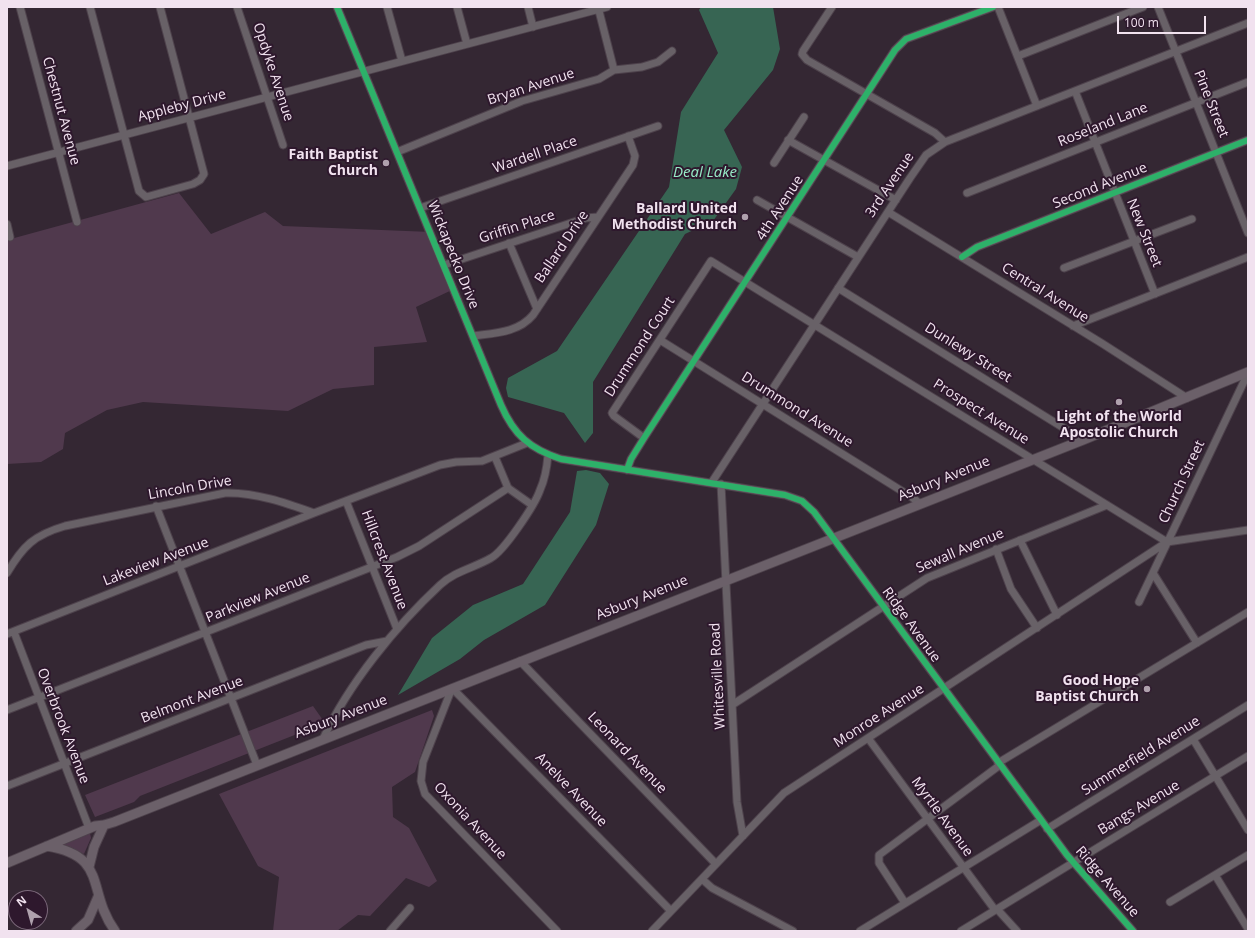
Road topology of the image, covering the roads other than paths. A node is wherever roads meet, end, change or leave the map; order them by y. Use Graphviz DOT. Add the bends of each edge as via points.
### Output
graph roads {
  1 [pos="20,7"];
  2 [pos="90,7"];
  3 [pos="160,7"];
  4 [pos="237,7"];
  5 [pos="337,7"];
  6 [pos="387,7"];
  7 [pos="457,7"];
  8 [pos="528,7"];
  9 [pos="607,7"];
  10 [pos="832,7"];
  11 [pos="993,7"];
  12 [pos="998,7"];
  13 [pos="1143,7"];
  14 [pos="1158,7"];
  15 [pos="598,8"];
  16 [pos="1248,23"];
  17 [pos="533,27"];
  18 [pos="467,44"];
  19 [pos="672,50"];
  20 [pos="1176,52"];
  21 [pos="1018,56"];
  22 [pos="402,61"];
  23 [pos="614,70"];
  24 [pos="364,72"];
  25 [pos="1248,82"];
  26 [pos="1075,91"];
  27 [pos="866,94"];
  28 [pos="268,97"];
  29 [pos="1196,102"];
  30 [pos="1037,106"];
  31 [pos="804,117"];
  32 [pos="190,118"];
  33 [pos="658,126"];
  34 [pos="124,135"];
  35 [pos="628,136"];
  36 [pos="788,140"];
  37 [pos="1248,140"];
  38 [pos="945,142"];
  39 [pos="1095,142"];
  40 [pos="283,145"];
  41 [pos="397,152"];
  42 [pos="1216,152"];
  43 [pos="58,153"];
  44 [pos="824,161"];
  45 [pos="774,163"];
  46 [pos="7,166"];
  47 [pos="1115,192"];
  48 [pos="967,193"];
  49 [pos="757,200"];
  50 [pos="896,200"];
  51 [pos="420,208"];
  52 [pos="888,212"];
  53 [pos="598,217"];
  54 [pos="787,218"];
  55 [pos="1192,219"];
  56 [pos="77,222"];
  57 [pos="7,224"];
  58 [pos="1248,233"];
  59 [pos="10,237"];
  60 [pos="1135,242"];
  61 [pos="508,243"];
  62 [pos="858,257"];
  63 [pos="962,257"];
  64 [pos="1248,257"];
  65 [pos="711,260"];
  66 [pos="444,265"];
  67 [pos="1064,268"];
  68 [pos="746,282"];
  69 [pos="838,288"];
  70 [pos="1155,294"];
  71 [pos="536,309"];
  72 [pos="815,324"];
  73 [pos="1073,326"];
  74 [pos="473,336"];
  75 [pos="660,340"];
  76 [pos="694,362"];
  77 [pos="1248,373"];
  78 [pos="1187,398"];
  79 [pos="763,404"];
  80 [pos="644,438"];
  81 [pos="1083,440"];
  82 [pos="527,443"];
  83 [pos="548,455"];
  84 [pos="494,457"];
  85 [pos="1032,459"];
  86 [pos="593,464"];
  87 [pos="627,470"];
  88 [pos="712,482"];
  89 [pos="721,484"];
  90 [pos="508,488"];
  91 [pos="346,501"];
  92 [pos="920,504"];
  93 [pos="532,505"];
  94 [pos="1107,505"];
  95 [pos="156,506"];
  96 [pos="314,513"];
  97 [pos="1248,530"];
  98 [pos="832,538"];
  99 [pos="1020,540"];
  100 [pos="1168,542"];
  101 [pos="996,549"];
  102 [pos="180,567"];
  103 [pos="372,567"];
  104 [pos="7,573"];
  105 [pos="1153,573"];
  106 [pos="726,580"];
  107 [pos="1139,602"];
  108 [pos="882,607"];
  109 [pos="1248,612"];
  110 [pos="1057,614"];
  111 [pos="1036,628"];
  112 [pos="397,629"];
  113 [pos="10,633"];
  114 [pos="205,633"];
  115 [pos="387,641"];
  116 [pos="1197,643"];
  117 [pos="520,661"];
  118 [pos="452,688"];
  119 [pos="943,689"];
  120 [pos="38,698"];
  121 [pos="231,698"];
  122 [pos="732,705"];
  123 [pos="1248,705"];
  124 [pos="7,710"];
  125 [pos="323,738"];
  126 [pos="868,738"];
  127 [pos="1193,739"];
  128 [pos="1248,756"];
  129 [pos="64,764"];
  130 [pos="257,764"];
  131 [pos="999,764"];
  132 [pos="1215,776"];
  133 [pos="7,786"];
  134 [pos="927,818"];
  135 [pos="1041,820"];
  136 [pos="104,825"];
  137 [pos="89,828"];
  138 [pos="1047,829"];
  139 [pos="1248,830"];
  140 [pos="743,836"];
  141 [pos="46,846"];
  142 [pos="1248,855"];
  143 [pos="7,863"];
  144 [pos="1073,863"];
  145 [pos="716,864"];
  146 [pos="89,867"];
  147 [pos="963,868"];
  148 [pos="1215,874"];
  149 [pos="702,879"];
  150 [pos="98,898"];
  151 [pos="1170,902"];
  152 [pos="905,903"];
  153 [pos="410,908"];
  154 [pos="996,910"];
  155 [pos="671,911"];
  156 [pos="1248,929"];
  157 [pos="76,931"];
  158 [pos="115,931"];
  159 [pos="390,931"];
  160 [pos="557,931"];
  161 [pos="652,931"];
  162 [pos="793,931"];
  163 [pos="860,931"];
  164 [pos="961,931"];
  165 [pos="1017,931"];
  166 [pos="1133,931"];
  1 -- 43 [label="street, Chestnut Avenue"];
  2 -- 34 [label="street"];
  3 -- 32 [label="street"];
  4 -- 28 [label="street, Opdyke Avenue"];
  5 -- 24 [label="street, Wickapecko Drive"];
  6 -- 22 [label="street"];
  7 -- 18 [label="street"];
  8 -- 17 [label="street"];
  9 -- 15 [label="street, Appleby Drive"];
  10 -- 27 [label="street" via="802,54 807,60"];
  11 -- 27 [label="street, 4th Avenue" via="902,42"];
  12 -- 21 [label="street"];
  13 -- 21 [label="street"];
  14 -- 20 [label="street, Pine Street"];
  15 -- 17 [label="street, Appleby Drive"];
  15 -- 23 [label="street"];
  16 -- 20 [label="street, 3rd Avenue"];
  17 -- 18 [label="street, Appleby Drive"];
  18 -- 22 [label="street, Appleby Drive"];
  19 -- 23 [label="street, Bryan Avenue" via="658,62 648,66"];
  20 -- 26 [label="street, 3rd Avenue"];
  20 -- 29 [label="street, Pine Street"];
  21 -- 30 [label="street"];
  22 -- 24 [label="street, Appleby Drive"];
  23 -- 41 [label="street, Bryan Avenue" via="599,79 522,101"];
  24 -- 28 [label="street, Appleby Drive"];
  24 -- 41 [label="street, Wickapecko Drive"];
  25 -- 29 [label="street, Roseland Lane"];
  26 -- 30 [label="street, 3rd Avenue"];
  26 -- 39 [label="street, New Street"];
  27 -- 38 [label="street" via="935,133"];
  27 -- 44 [label="street, 4th Avenue"];
  28 -- 32 [label="street, Appleby Drive"];
  28 -- 40 [label="street, Opdyke Avenue"];
  29 -- 39 [label="street, Roseland Lane"];
  29 -- 42 [label="street, Pine Street"];
  30 -- 38 [label="street, 3rd Avenue"];
  31 -- 36 [label="street"];
  32 -- 34 [label="street, Appleby Drive"];
  32 -- 34 [label="street" via="204,174 193,184 155,196 146,197 139,191"];
  33 -- 35 [label="street, Wardell Place"];
  34 -- 43 [label="street, Appleby Drive"];
  35 -- 51 [label="street, Wardell Place"];
  35 -- 53 [label="street, Ballard Drive" via="635,156 634,162"];
  36 -- 44 [label="street"];
  36 -- 45 [label="street"];
  37 -- 42 [label="street, Second Avenue"];
  38 -- 50 [label="street, 3rd Avenue" via="930,151 921,161"];
  39 -- 47 [label="street, New Street"];
  39 -- 48 [label="street, Roseland Lane"];
  41 -- 51 [label="street, Wickapecko Drive"];
  42 -- 47 [label="street, Second Avenue"];
  42 -- 58 [label="street, Pine Street"];
  43 -- 46 [label="street, Appleby Drive"];
  43 -- 56 [label="street, Chestnut Avenue"];
  44 -- 50 [label="street"];
  44 -- 54 [label="street, 4th Avenue"];
  47 -- 60 [label="street, New Street"];
  47 -- 63 [label="street, Second Avenue" via="977,247"];
  49 -- 54 [label="street"];
  50 -- 52 [label="street, 3rd Avenue"];
  51 -- 66 [label="street, Wickapecko Drive"];
  52 -- 62 [label="street, 3rd Avenue"];
  52 -- 63 [label="street, Central Avenue"];
  53 -- 61 [label="street, Griffin Place" via="586,218"];
  53 -- 71 [label="street, Ballard Drive"];
  54 -- 62 [label="street"];
  54 -- 68 [label="street, 4th Avenue"];
  55 -- 60 [label="street"];
  57 -- 59 [label="street"];
  60 -- 67 [label="street"];
  60 -- 70 [label="street, New Street"];
  61 -- 66 [label="street, Griffin Place"];
  61 -- 71 [label="street"];
  62 -- 69 [label="street, 3rd Avenue"];
  63 -- 73 [label="street, Central Avenue"];
  64 -- 70 [label="street"];
  65 -- 68 [label="street, Prospect Avenue"];
  65 -- 75 [label="street, Drummond Court"];
  66 -- 74 [label="street, Wickapecko Drive"];
  68 -- 72 [label="street, Prospect Avenue"];
  68 -- 76 [label="street, 4th Avenue"];
  69 -- 72 [label="street, 3rd Avenue"];
  69 -- 81 [label="street, Dunlewy Street"];
  70 -- 73 [label="street"];
  71 -- 74 [label="street, Ballard Drive" via="520,327"];
  72 -- 79 [label="street, 3rd Avenue"];
  72 -- 85 [label="street, Prospect Avenue"];
  73 -- 78 [label="street, Central Avenue"];
  74 -- 82 [label="street, Wickapecko Drive" via="505,414"];
  75 -- 76 [label="street, Drummond Avenue"];
  75 -- 80 [label="street, Drummond Court" via="612,413"];
  76 -- 79 [label="street, Drummond Avenue"];
  76 -- 80 [label="street, 4th Avenue"];
  77 -- 78 [label="main road, Asbury Avenue"];
  77 -- 100 [label="street, Church Street"];
  78 -- 81 [label="main road, Asbury Avenue"];
  79 -- 88 [label="street, 3rd Avenue"];
  79 -- 92 [label="street, Drummond Avenue"];
  80 -- 87 [label="street, 4th Avenue"];
  81 -- 85 [label="main road, Asbury Avenue"];
  82 -- 83 [label="street, Wickapecko Drive"];
  82 -- 84 [label="street"];
  83 -- 86 [label="street, Wickapecko Drive"];
  83 -- 93 [label="street" via="543,482"];
  84 -- 90 [label="street"];
  84 -- 91 [label="street" via="482,461 440,465"];
  85 -- 92 [label="main road, Asbury Avenue"];
  85 -- 94 [label="street, Prospect Avenue"];
  86 -- 87 [label="street, Ridge Avenue"];
  87 -- 88 [label="street, Ridge Avenue"];
  88 -- 89 [label="street, Ridge Avenue"];
  89 -- 98 [label="street, Ridge Avenue" via="785,494 797,499 814,512"];
  89 -- 106 [label="street, Whitesville Road"];
  90 -- 93 [label="street"];
  90 -- 103 [label="street, Parkview Avenue" via="419,546"];
  91 -- 96 [label="street"];
  91 -- 103 [label="street, Hillcrest Avenue"];
  92 -- 98 [label="main road, Asbury Avenue"];
  93 -- 112 [label="street" via="497,554 446,579"];
  94 -- 99 [label="street, Sewall Avenue"];
  94 -- 100 [label="street, Prospect Avenue"];
  95 -- 96 [label="street, Lincoln Drive" via="236,492 292,505"];
  95 -- 102 [label="street"];
  95 -- 104 [label="street, Lincoln Drive" via="49,530 25,547"];
  96 -- 102 [label="street, Lakeview Avenue"];
  97 -- 100 [label="street"];
  98 -- 106 [label="main road, Asbury Avenue"];
  98 -- 108 [label="street, Ridge Avenue"];
  99 -- 101 [label="street, Sewall Avenue"];
  99 -- 110 [label="street"];
  100 -- 105 [label="street, Church Street"];
  100 -- 110 [label="street, Monroe Avenue"];
  101 -- 108 [label="street, Sewall Avenue" via="933,574"];
  101 -- 111 [label="street" via="1011,589"];
  102 -- 113 [label="street, Lakeview Avenue"];
  102 -- 114 [label="street"];
  103 -- 112 [label="street, Hillcrest Avenue"];
  103 -- 114 [label="street, Parkview Avenue"];
  105 -- 107 [label="street, Church Street"];
  105 -- 116 [label="street"];
  106 -- 117 [label="main road, Asbury Avenue"];
  106 -- 122 [label="street, Whitesville Road"];
  108 -- 119 [label="street, Ridge Avenue"];
  108 -- 122 [label="street, Sewall Avenue"];
  109 -- 116 [label="street"];
  110 -- 111 [label="street, Monroe Avenue"];
  111 -- 119 [label="street, Monroe Avenue"];
  112 -- 115 [label="street"];
  113 -- 120 [label="street, Overbrook Avenue"];
  114 -- 120 [label="street, Parkview Avenue"];
  114 -- 121 [label="street"];
  115 -- 121 [label="street, Belmont Avenue" via="366,645"];
  115 -- 125 [label="street" via="342,703"];
  116 -- 131 [label="street"];
  117 -- 118 [label="main road, Asbury Avenue"];
  117 -- 145 [label="street, Leonard Avenue"];
  118 -- 125 [label="main road, Asbury Avenue"];
  118 -- 155 [label="street, Anelve Avenue"];
  118 -- 160 [label="street, Oxonia Avenue" via="423,762 421,781 425,794"];
  119 -- 126 [label="street, Monroe Avenue"];
  119 -- 131 [label="street, Ridge Avenue"];
  120 -- 124 [label="street, Parkview Avenue"];
  120 -- 129 [label="street, Overbrook Avenue"];
  121 -- 129 [label="street, Belmont Avenue"];
  121 -- 130 [label="street"];
  122 -- 140 [label="street, Whitesville Road" via="737,802"];
  123 -- 127 [label="street, Summerfield Avenue"];
  125 -- 130 [label="main road, Asbury Avenue"];
  126 -- 134 [label="street, Myrtle Avenue"];
  126 -- 140 [label="street, Monroe Avenue" via="784,793"];
  127 -- 132 [label="street"];
  127 -- 138 [label="street, Summerfield Avenue"];
  128 -- 132 [label="street, Bangs Avenue"];
  129 -- 133 [label="street, Belmont Avenue"];
  129 -- 137 [label="street, Overbrook Avenue"];
  130 -- 136 [label="main road, Asbury Avenue"];
  131 -- 134 [label="street"];
  131 -- 135 [label="street, Ridge Avenue"];
  132 -- 139 [label="street"];
  132 -- 144 [label="street, Bangs Avenue"];
  134 -- 147 [label="street, Myrtle Avenue"];
  134 -- 152 [label="street" via="881,853 878,859"];
  135 -- 138 [label="street, Ridge Avenue"];
  135 -- 147 [label="street"];
  136 -- 137 [label="main road, Asbury Avenue"];
  136 -- 146 [label="main road" via="94,847"];
  137 -- 141 [label="main road, Asbury Avenue"];
  138 -- 144 [label="street, Ridge Avenue"];
  140 -- 145 [label="street, Monroe Avenue"];
  141 -- 143 [label="main road, Asbury Avenue"];
  141 -- 146 [label="main road" via="71,852"];
  142 -- 148 [label="street"];
  144 -- 154 [label="street, Bangs Avenue"];
  144 -- 166 [label="street, Ridge Avenue"];
  145 -- 149 [label="street, Monroe Avenue"];
  146 -- 150 [label="main road"];
  147 -- 152 [label="street"];
  147 -- 154 [label="street, Myrtle Avenue"];
  148 -- 151 [label="street"];
  148 -- 156 [label="street"];
  149 -- 155 [label="street, Monroe Avenue"];
  149 -- 162 [label="street" via="712,888"];
  150 -- 157 [label="main road" via="88,920"];
  150 -- 158 [label="main road"];
  152 -- 163 [label="street"];
  153 -- 159 [label="street"];
  154 -- 164 [label="street, Bangs Avenue"];
  154 -- 165 [label="street, Myrtle Avenue"];
  155 -- 161 [label="street, Monroe Avenue"];
}
